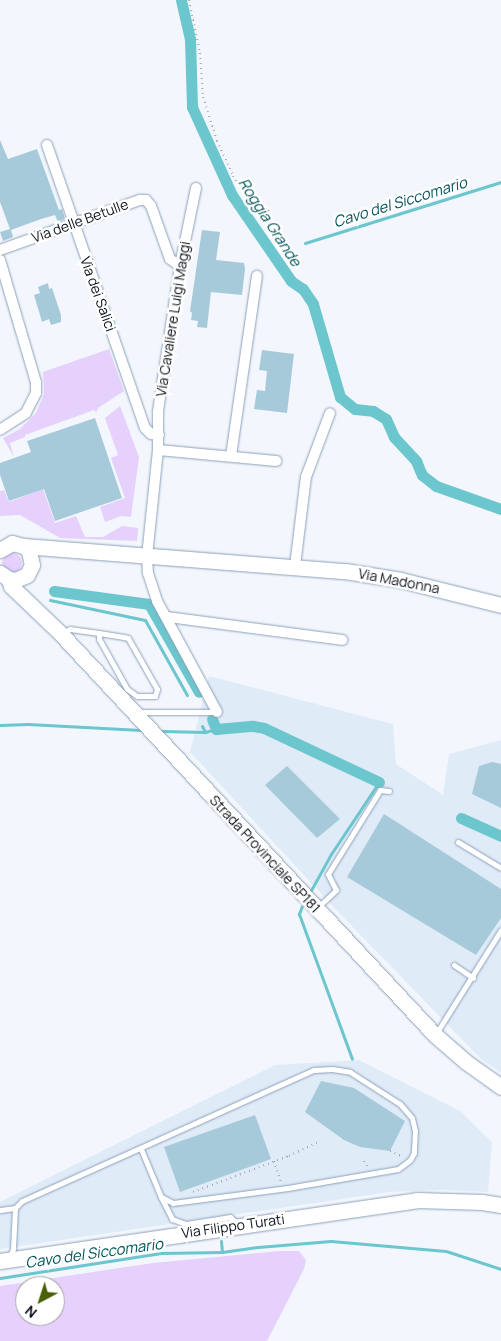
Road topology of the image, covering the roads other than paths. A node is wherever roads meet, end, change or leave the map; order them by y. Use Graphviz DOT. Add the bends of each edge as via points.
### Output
graph roads {
  1 [pos="46,145"];
  2 [pos="196,188"];
  3 [pos="73,224"];
  4 [pos="0,250"];
  5 [pos="0,260"];
  6 [pos="180,266"];
  7 [pos="257,276"];
  8 [pos="330,413"];
  9 [pos="0,430"];
  10 [pos="159,435"];
  11 [pos="158,450"];
  12 [pos="231,456"];
  13 [pos="276,461"];
  14 [pos="1,545"];
  15 [pos="24,546"];
  16 [pos="67,550"];
  17 [pos="147,556"];
  18 [pos="295,566"];
  19 [pos="30,570"];
  20 [pos="4,576"];
  21 [pos="501,605"];
  22 [pos="38,610"];
  23 [pos="168,617"];
  24 [pos="99,633"];
  25 [pos="61,634"];
  26 [pos="342,640"];
  27 [pos="134,712"];
  28 [pos="217,712"];
  29 [pos="389,791"];
  30 [pos="458,842"];
  31 [pos="501,868"];
  32 [pos="316,909"];
  33 [pos="501,930"];
  34 [pos="454,965"];
  35 [pos="473,978"];
  36 [pos="435,1035"];
  37 [pos="501,1087"];
  38 [pos="141,1148"];
  39 [pos="161,1197"];
  40 [pos="467,1202"];
  41 [pos="501,1205"];
  42 [pos="15,1208"];
  43 [pos="0,1210"];
  44 [pos="501,1214"];
  45 [pos="239,1226"];
  46 [pos="4,1260"];
  1 -- 3 [label="street, Via dei Salici"];
  2 -- 6 [label="street, Via Cavaliere Luigi Maggi"];
  3 -- 4 [label="street, Via delle Betulle"];
  3 -- 6 [label="street, Via delle Betulle" via="146,200 170,259"];
  3 -- 10 [label="street, Via dei Salici" via="146,428 151,434"];
  5 -- 9 [label="street" via="36,382 36,393 26,413"];
  6 -- 10 [label="street, Via Cavaliere Luigi Maggi" via="158,412"];
  7 -- 12 [label="street"];
  8 -- 18 [label="street" via="306,477"];
  10 -- 11 [label="street, Via Cavaliere Luigi Maggi"];
  11 -- 12 [label="street"];
  11 -- 17 [label="street, Via Cavaliere Luigi Maggi"];
  12 -- 13 [label="street"];
  14 -- 15 [label="street, Via Madonna"];
  15 -- 16 [label="street, Via Madonna"];
  15 -- 19 [label="street, Strada Provinciale SP181" via="29,551"];
  16 -- 17 [label="street, Via Madonna"];
  16 -- 19 [label="street, Via Madonna" via="46,554"];
  17 -- 18 [label="street, Via Madonna"];
  17 -- 23 [label="street" via="151,586"];
  18 -- 21 [label="street, Via Madonna" via="401,580"];
  19 -- 20 [label="street, Via Madonna" via="22,578"];
  19 -- 22 [label="street, Strada Provinciale SP181"];
  20 -- 22 [label="street, Strada Provinciale SP181"];
  22 -- 25 [label="street, Strada Provinciale SP181"];
  23 -- 26 [label="street"];
  23 -- 28 [label="street"];
  24 -- 24 [label="lane" via="128,638 157,689 155,696 137,696 127,689 99,639"];
  24 -- 25 [label="lane" via="70,628"];
  25 -- 27 [label="street, Strada Provinciale SP181"];
  27 -- 28 [label="lane"];
  27 -- 32 [label="street, Strada Provinciale SP181"];
  29 -- 32 [label="lane" via="380,790 333,865 328,874 336,890"];
  30 -- 31 [label="lane"];
  32 -- 36 [label="street, Strada Provinciale SP181"];
  33 -- 35 [label="lane"];
  34 -- 35 [label="lane"];
  35 -- 36 [label="lane"];
  36 -- 37 [label="street, Strada Provinciale SP181"];
  38 -- 39 [label="lane"];
  38 -- 39 [label="lane" via="282,1083 325,1068 350,1072 400,1104 412,1118 414,1147 410,1160 403,1167 193,1201 169,1203"];
  38 -- 42 [label="lane"];
  39 -- 45 [label="lane" via="172,1219 178,1222 186,1224 230,1217"];
  40 -- 41 [label="street, Via Filippo Turati"];
  40 -- 44 [label="street, Via Filippo Turati"];
  40 -- 45 [label="street, Via Filippo Turati" via="417,1200"];
  42 -- 43 [label="lane"];
  42 -- 46 [label="lane" via="13,1249"];
  45 -- 46 [label="street, Via Filippo Turati"];
}
